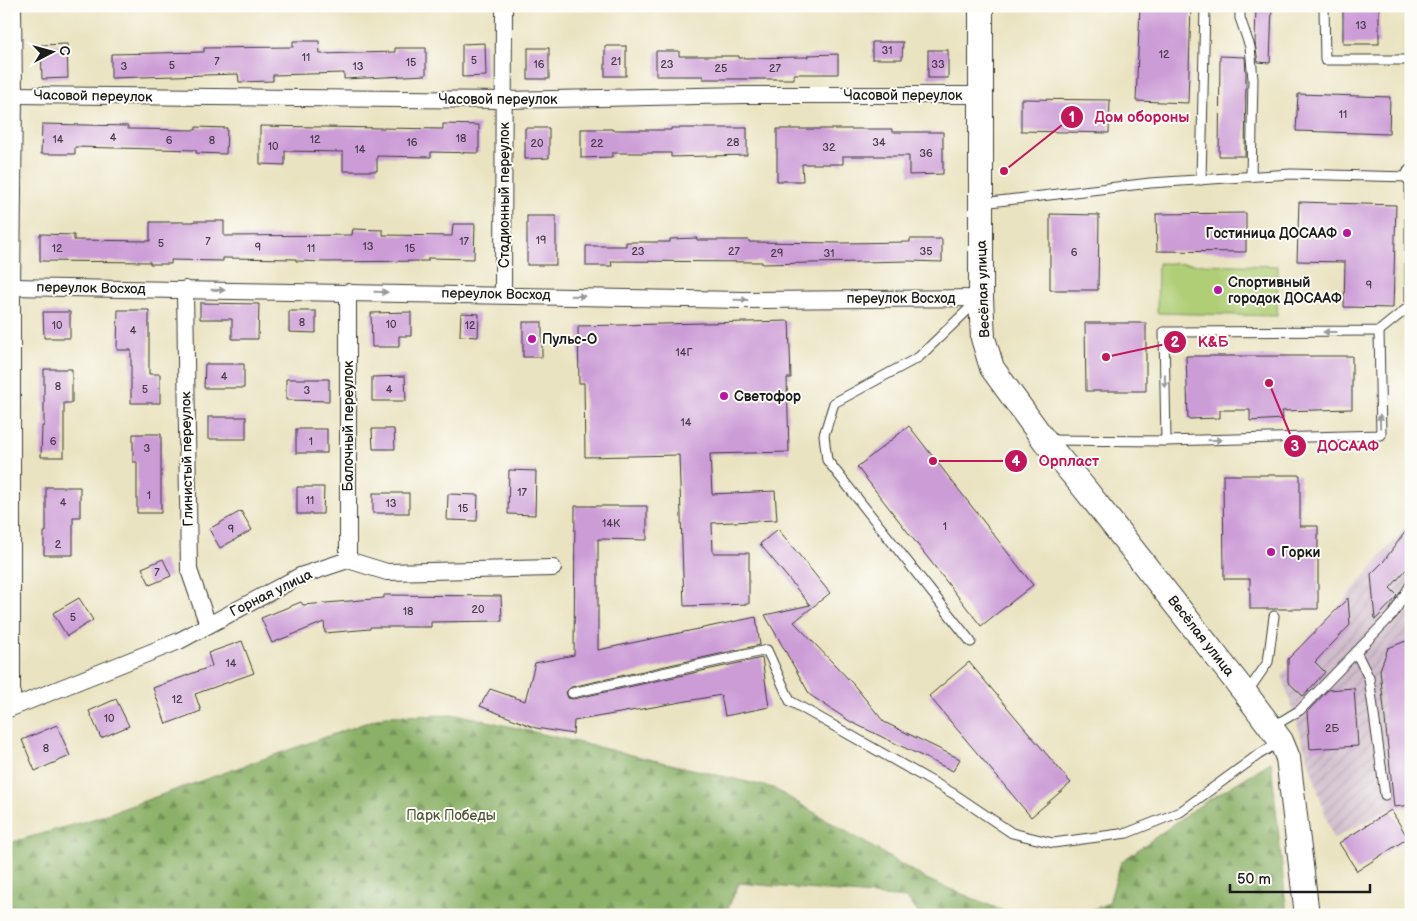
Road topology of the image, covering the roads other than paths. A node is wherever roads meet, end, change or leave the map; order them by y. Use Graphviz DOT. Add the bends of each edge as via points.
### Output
graph roads {
  1 [pos="13,6"];
  2 [pos="504,6"];
  3 [pos="981,6"];
  4 [pos="1205,6"];
  5 [pos="1240,6"];
  6 [pos="1324,6"];
  7 [pos="1411,60"];
  8 [pos="14,95"];
  9 [pos="982,95"];
  10 [pos="504,100"];
  11 [pos="1410,175"];
  12 [pos="1252,176"];
  13 [pos="1201,180"];
  14 [pos="981,204"];
  15 [pos="12,287"];
  16 [pos="185,290"];
  17 [pos="348,292"];
  18 [pos="503,294"];
  19 [pos="981,298"];
  20 [pos="1379,331"];
  21 [pos="1044,440"];
  22 [pos="1166,441"];
  23 [pos="348,560"];
  24 [pos="553,568"];
  25 [pos="1411,584"];
  26 [pos="1274,616"];
  27 [pos="208,625"];
  28 [pos="971,642"];
  29 [pos="1356,652"];
  30 [pos="572,693"];
  31 [pos="1246,694"];
  32 [pos="9,709"];
  33 [pos="1276,734"];
  34 [pos="1385,795"];
  35 [pos="1307,915"];
  1 -- 8 [label="street"];
  2 -- 10 [label="street, Стадионный переулок"];
  3 -- 9 [label="street, Весёлая улица"];
  4 -- 13 [label="lane"];
  5 -- 12 [label="lane" via="1240,18 1250,46 1253,79"];
  6 -- 7 [label="lane" via="1325,60"];
  8 -- 10 [label="street, Часовой переулок"];
  8 -- 15 [label="street"];
  9 -- 10 [label="street, Часовой переулок"];
  9 -- 14 [label="street, Весёлая улица"];
  10 -- 18 [label="street, Стадионный переулок"];
  11 -- 12 [label="lane"];
  11 -- 20 [label="lane" via="1410,306"];
  12 -- 13 [label="lane"];
  13 -- 14 [label="lane" via="1150,183"];
  14 -- 19 [label="street, Весёлая улица"];
  15 -- 16 [label="street, переулок Восход"];
  15 -- 32 [label="street"];
  16 -- 17 [label="street, переулок Восход, one-way"];
  16 -- 27 [label="street, Глинистый переулок" via="189,570"];
  17 -- 18 [label="street, переулок Восход, one-way"];
  17 -- 23 [label="street, Балочный переулок"];
  18 -- 19 [label="street, переулок Восход, one-way" via="742,300"];
  19 -- 21 [label="street, Весёлая улица" via="983,338 992,368"];
  19 -- 28 [label="lane" via="920,357 834,403 824,434 827,460"];
  22 -- 20 [label="lane, one-way" via="1381,435"];
  20 -- 22 [label="lane, one-way" via="1164,332"];
  21 -- 22 [label="lane"];
  21 -- 31 [label="street, Весёлая улица"];
  23 -- 24 [label="street" via="387,572"];
  23 -- 27 [label="street, Горная улица" via="300,576"];
  25 -- 29 [label="lane" via="1393,614"];
  26 -- 31 [label="lane" via="1268,662"];
  27 -- 32 [label="street, Горная улица" via="179,641"];
  29 -- 33 [label="lane"];
  29 -- 34 [label="lane" via="1369,678"];
  30 -- 33 [label="lane" via="767,650 790,701 954,794 1012,833 1053,843 1127,833 1180,812 1258,755"];
  31 -- 33 [label="street, Весёлая улица"];
  33 -- 35 [label="street, Весёлая улица" via="1288,758"];
}
